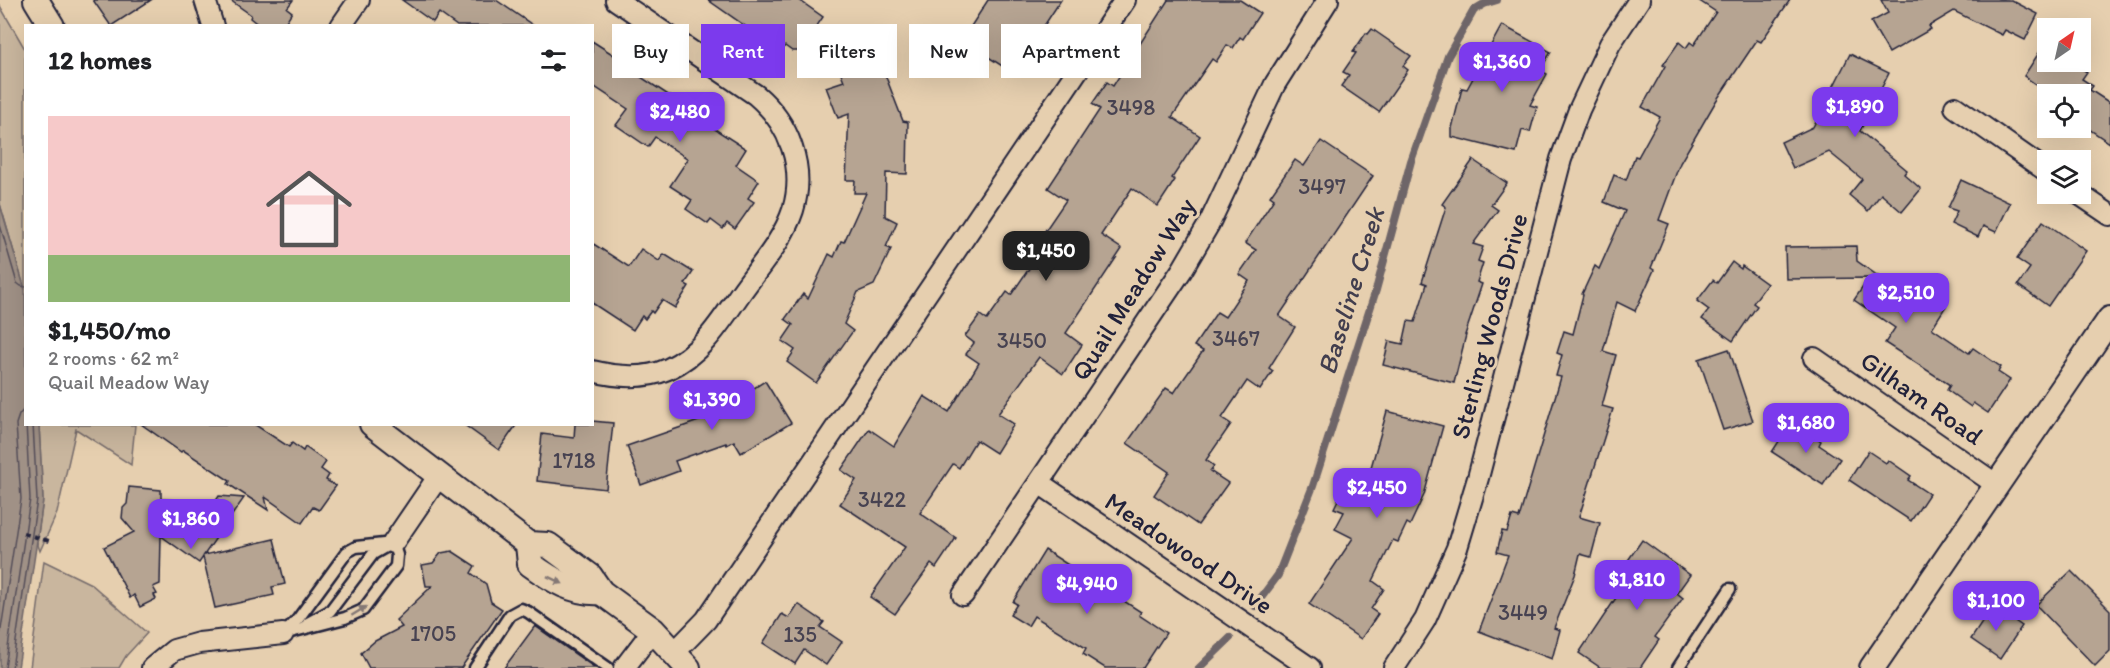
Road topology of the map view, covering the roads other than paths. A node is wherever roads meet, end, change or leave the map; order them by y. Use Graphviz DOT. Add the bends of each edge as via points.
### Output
graph roads {
  1 [pos="36,0"];
  2 [pos="205,0"];
  3 [pos="359,0"];
  4 [pos="616,0"];
  5 [pos="1125,0"];
  6 [pos="1328,0"];
  7 [pos="1639,0"];
  8 [pos="51,24"];
  9 [pos="212,24"];
  10 [pos="342,24"];
  11 [pos="1955,107"];
  12 [pos="2037,164"];
  13 [pos="2091,202"];
  14 [pos="2110,215"];
  15 [pos="2106,335"];
  16 [pos="1814,358"];
  17 [pos="594,371"];
  18 [pos="374,426"];
  19 [pos="438,477"];
  20 [pos="1039,483"];
  21 [pos="1997,485"];
  22 [pos="393,543"];
  23 [pos="1730,589"];
  24 [pos="963,595"];
  25 [pos="653,630"];
  26 [pos="283,634"];
  27 [pos="681,660"];
  28 [pos="152,668"];
  29 [pos="475,668"];
  30 [pos="608,668"];
  31 [pos="624,668"];
  32 [pos="1310,668"];
  33 [pos="1394,668"];
  34 [pos="1678,668"];
  35 [pos="1872,668"];
  1 -- 8 [label="street"];
  2 -- 9 [label="street"];
  3 -- 10 [label="street"];
  4 -- 17 [label="street" via="770,107 792,144 796,187 793,209 775,245 709,338 682,362 666,370 625,377"];
  5 -- 27 [label="street"];
  6 -- 20 [label="street, Quail Meadow Way" via="1275,84 1209,224 1182,270"];
  7 -- 33 [label="street, Sterling Woods Drive" via="1610,44 1568,139 1457,548 1425,620"];
  11 -- 12 [label="street"];
  13 -- 14 [label="street"];
  15 -- 21 [label="street"];
  16 -- 21 [label="street, Gilham Road"];
  18 -- 19 [label="street"];
  19 -- 22 [label="street"];
  19 -- 25 [label="street" via="528,544 548,545 590,576 601,592"];
  20 -- 24 [label="street, Quail Meadow Way"];
  20 -- 32 [label="street, Meadowood Drive"];
  21 -- 35 [label="street"];
  22 -- 26 [label="lane" via="373,554 330,611"];
  22 -- 26 [label="lane" via="356,547 347,552"];
  26 -- 22 [label="lane, one-way" via="363,610 396,566"];
  23 -- 34 [label="lane"];
  25 -- 27 [label="street"];
  25 -- 31 [label="street"];
  26 -- 28 [label="street" via="199,643 174,650"];
  29 -- 30 [label="lane" via="510,615 521,609"];
}
